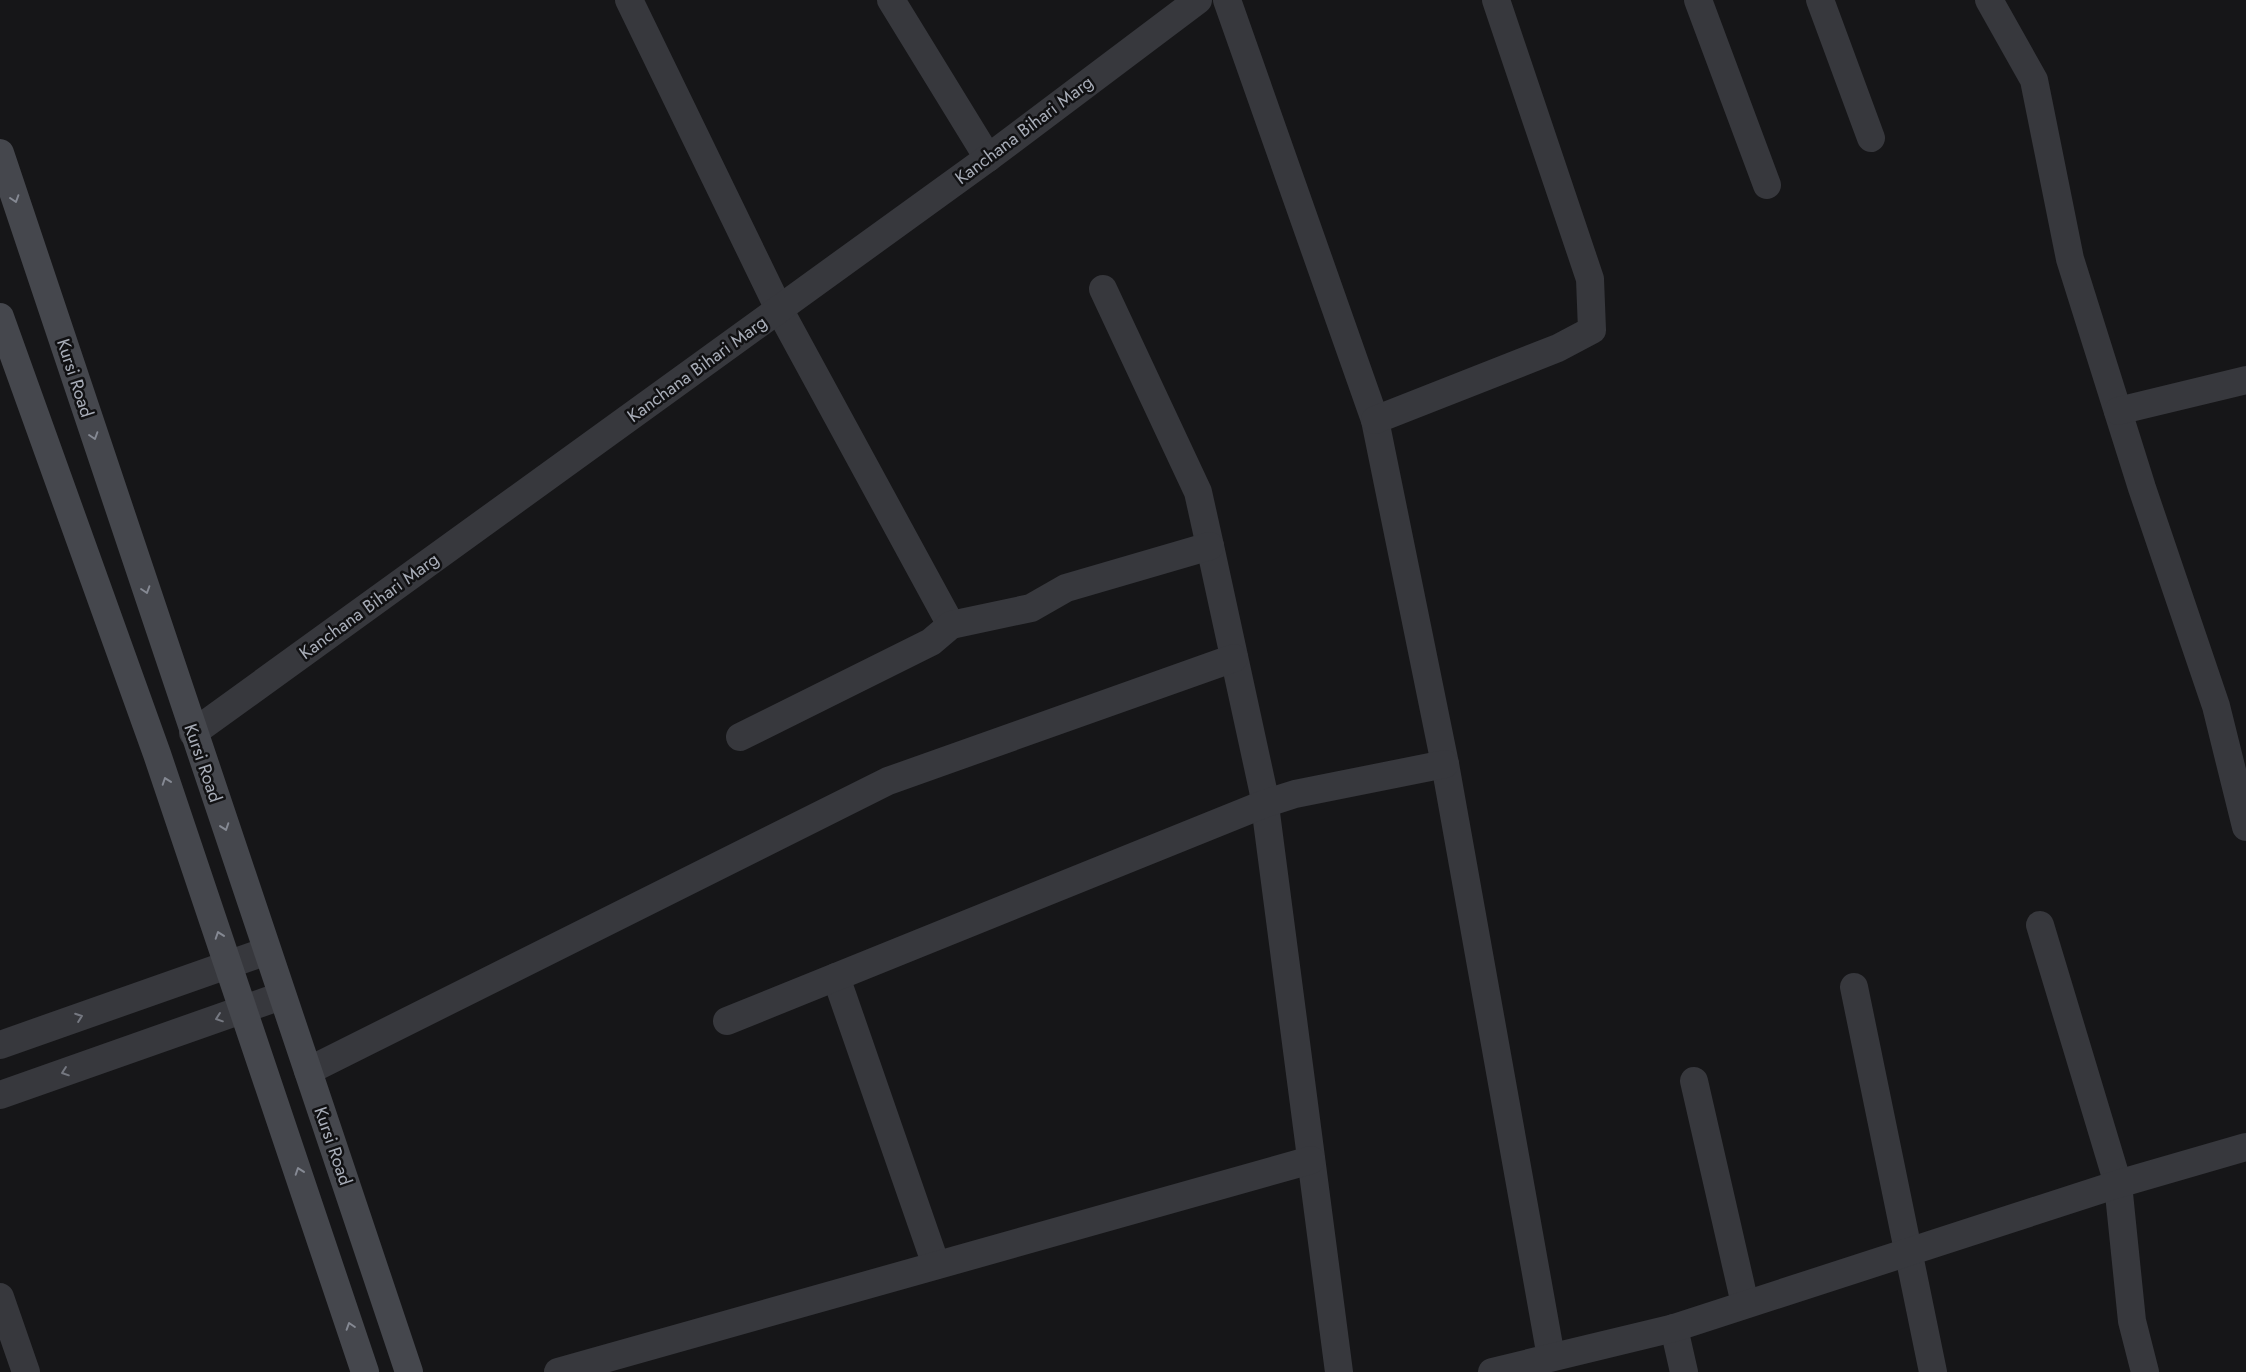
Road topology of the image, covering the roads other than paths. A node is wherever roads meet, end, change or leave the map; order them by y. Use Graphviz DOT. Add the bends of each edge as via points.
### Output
graph roads {
  1 [pos="629,0"];
  2 [pos="891,0"];
  3 [pos="1198,0"];
  4 [pos="1227,0"];
  5 [pos="1496,0"];
  6 [pos="1698,0"];
  7 [pos="1820,0"];
  8 [pos="1989,0"];
  9 [pos="1871,138"];
  10 [pos="0,152"];
  11 [pos="988,158"];
  12 [pos="1767,185"];
  13 [pos="1103,289"];
  14 [pos="779,310"];
  15 [pos="0,317"];
  16 [pos="2246,380"];
  17 [pos="2118,411"];
  18 [pos="1375,420"];
  19 [pos="1210,546"];
  20 [pos="951,625"];
  21 [pos="1234,658"];
  22 [pos="193,733"];
  23 [pos="740,737"];
  24 [pos="1445,764"];
  25 [pos="1264,804"];
  26 [pos="2246,827"];
  27 [pos="2040,925"];
  28 [pos="267,951"];
  29 [pos="228,964"];
  30 [pos="836,977"];
  31 [pos="1854,987"];
  32 [pos="281,996"];
  33 [pos="244,1010"];
  34 [pos="727,1021"];
  35 [pos="0,1046"];
  36 [pos="308,1071"];
  37 [pos="1694,1081"];
  38 [pos="0,1095"];
  39 [pos="2246,1147"];
  40 [pos="1311,1160"];
  41 [pos="2118,1184"];
  42 [pos="1907,1252"];
  43 [pos="936,1265"];
  44 [pos="0,1297"];
  45 [pos="1744,1304"];
  46 [pos="1674,1328"];
  47 [pos="1551,1358"];
  48 [pos="26,1372"];
  49 [pos="365,1372"];
  50 [pos="409,1372"];
  51 [pos="558,1372"];
  52 [pos="1339,1372"];
  53 [pos="1492,1372"];
  54 [pos="1684,1372"];
  55 [pos="1933,1372"];
  56 [pos="2145,1372"];
  1 -- 14 [label="street"];
  2 -- 11 [label="street"];
  3 -- 11 [label="street, Kanchana Bihari Marg"];
  4 -- 18 [label="street"];
  5 -- 18 [label="street" via="1590,279 1592,330 1558,348"];
  6 -- 12 [label="street"];
  7 -- 9 [label="street"];
  8 -- 17 [label="street" via="2034,80 2070,259"];
  10 -- 22 [label="main road, Kursi Road, one-way"];
  11 -- 14 [label="street, Kanchana Bihari Marg"];
  13 -- 19 [label="street" via="1198,492"];
  14 -- 20 [label="street"];
  14 -- 22 [label="street, Kanchana Bihari Marg"];
  29 -- 15 [label="main road, one-way" via="154,744"];
  16 -- 17 [label="street"];
  17 -- 26 [label="street" via="2216,706"];
  18 -- 24 [label="street"];
  19 -- 20 [label="street" via="1066,588 1030,608"];
  19 -- 21 [label="street"];
  20 -- 23 [label="street" via="932,642"];
  21 -- 25 [label="street"];
  21 -- 36 [label="street" via="888,781"];
  22 -- 28 [label="main road, Kursi Road, one-way"];
  24 -- 25 [label="street" via="1295,794"];
  24 -- 47 [label="street"];
  25 -- 30 [label="street"];
  25 -- 40 [label="street"];
  27 -- 41 [label="street"];
  28 -- 29 [label="street"];
  28 -- 32 [label="main road, Kursi Road"];
  29 -- 33 [label="main road"];
  35 -- 29 [label="street, one-way"];
  30 -- 34 [label="street"];
  30 -- 43 [label="street"];
  31 -- 42 [label="street"];
  32 -- 33 [label="street"];
  32 -- 36 [label="main road, Kursi Road"];
  33 -- 38 [label="street, one-way"];
  49 -- 33 [label="main road, one-way"];
  36 -- 50 [label="main road, Kursi Road"];
  37 -- 45 [label="street"];
  39 -- 41 [label="street"];
  40 -- 43 [label="street"];
  40 -- 52 [label="street"];
  41 -- 42 [label="street"];
  41 -- 56 [label="street" via="2132,1321"];
  42 -- 45 [label="street"];
  42 -- 55 [label="street"];
  43 -- 51 [label="street"];
  44 -- 48 [label="street"];
  45 -- 46 [label="street"];
  46 -- 47 [label="street"];
  46 -- 54 [label="street"];
  47 -- 53 [label="street"];
}
